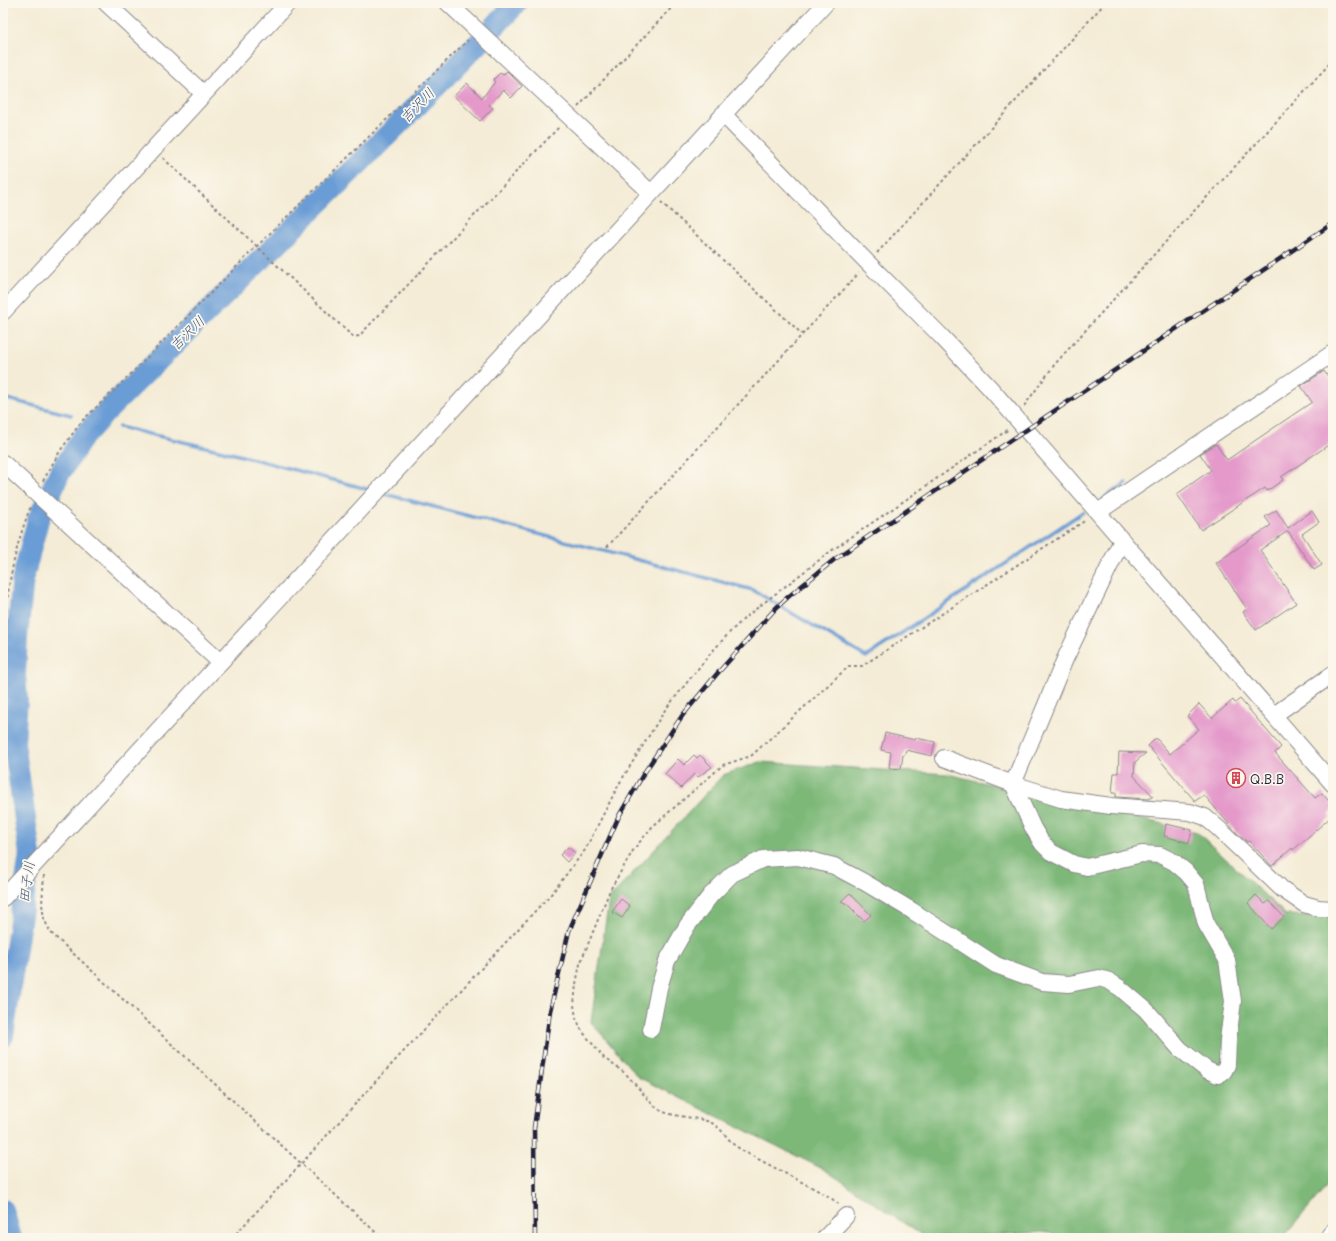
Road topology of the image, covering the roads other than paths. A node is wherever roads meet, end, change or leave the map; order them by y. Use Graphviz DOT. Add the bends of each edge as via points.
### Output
graph roads {
  1 [pos="106,3"];
  2 [pos="288,3"];
  3 [pos="448,3"];
  4 [pos="826,3"];
  5 [pos="204,94"];
  6 [pos="723,114"];
  7 [pos="651,193"];
  8 [pos="3,312"];
  9 [pos="1333,352"];
  10 [pos="3,464"];
  11 [pos="1098,512"];
  12 [pos="1122,540"];
  13 [pos="220,662"];
  14 [pos="1333,674"];
  15 [pos="1274,715"];
  16 [pos="944,758"];
  17 [pos="1013,784"];
  18 [pos="1333,784"];
  19 [pos="3,898"];
  20 [pos="1333,909"];
  21 [pos="651,1029"];
  22 [pos="846,1216"];
  23 [pos="1333,1234"];
  24 [pos="825,1238"];
  25 [pos="1330,1238"];
  1 -- 5 [label="street"];
  2 -- 5 [label="street"];
  3 -- 7 [label="street"];
  4 -- 6 [label="street"];
  5 -- 8 [label="street"];
  6 -- 7 [label="street"];
  6 -- 11 [label="street" via="990,388"];
  7 -- 13 [label="street"];
  9 -- 11 [label="street"];
  10 -- 13 [label="street"];
  11 -- 12 [label="street"];
  12 -- 15 [label="street"];
  12 -- 17 [label="street" via="1065,659"];
  13 -- 19 [label="street"];
  14 -- 15 [label="street"];
  15 -- 18 [label="street"];
  16 -- 17 [label="street"];
  17 -- 20 [label="street" via="1061,799 1190,812 1205,817 1282,889 1304,904"];
  17 -- 21 [label="street" via="1033,828 1051,852 1074,864 1087,867 1142,854 1160,856 1174,862 1196,884 1206,924 1227,960 1230,976 1233,1001 1227,1065 1224,1071 1218,1075 1207,1070 1180,1049 1146,1010 1109,982 1098,978 1069,984 1042,982 996,965 864,882 834,866 798,857 763,859 732,874 711,894 687,926 666,961"];
  22 -- 24 [label="street"];
  23 -- 25 [label="main road"];
}
